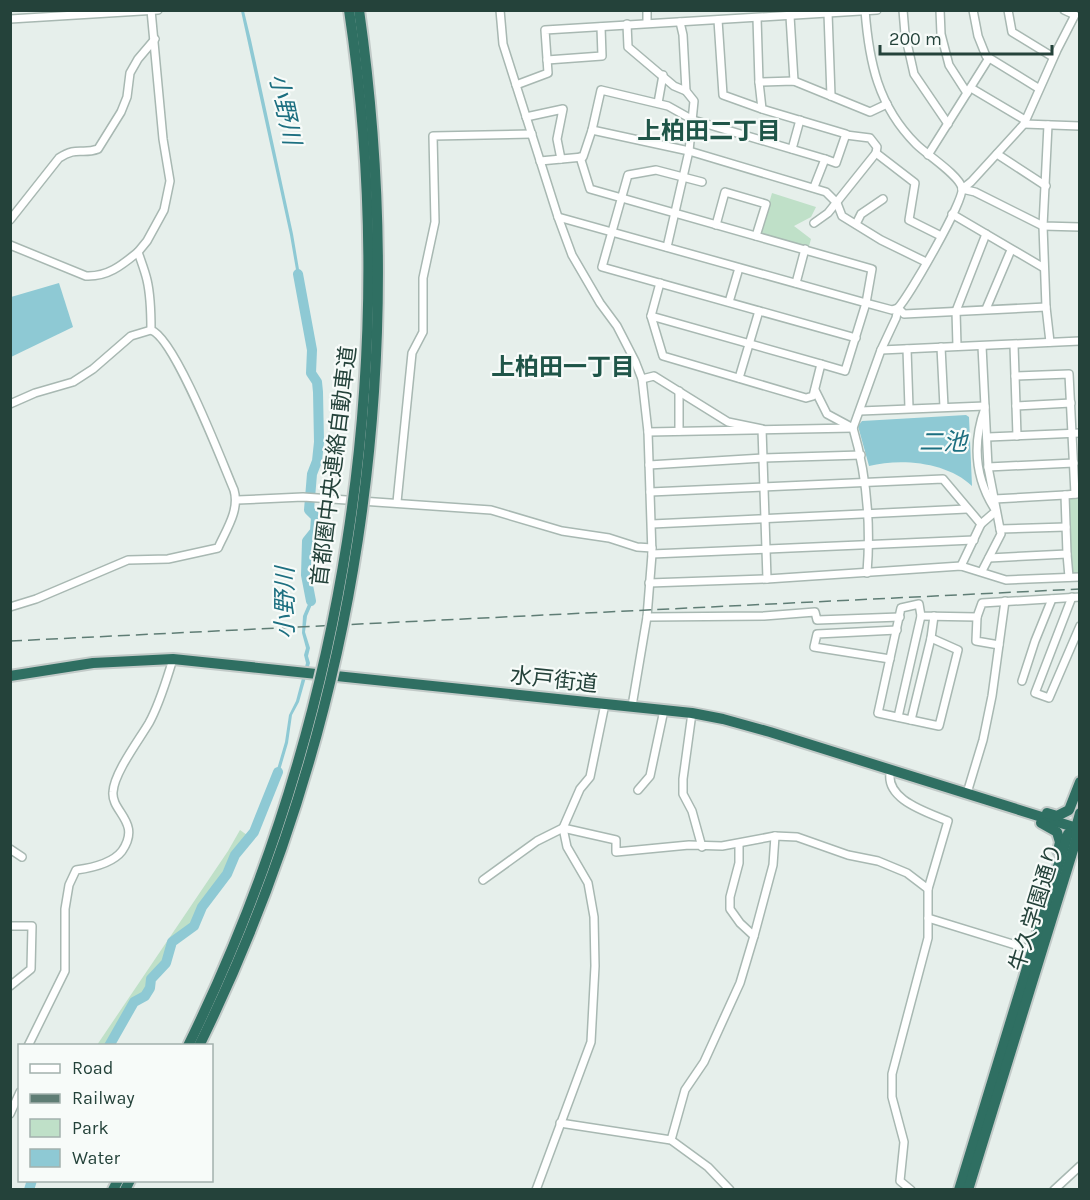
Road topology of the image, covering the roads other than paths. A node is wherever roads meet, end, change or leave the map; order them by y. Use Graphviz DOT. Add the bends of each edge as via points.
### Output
graph roads {
  1 [pos="158,10"];
  2 [pos="349,10"];
  3 [pos="360,10"];
  4 [pos="500,10"];
  5 [pos="647,10"];
  6 [pos="877,10"];
  7 [pos="903,10"];
  8 [pos="940,10"];
  9 [pos="973,10"];
  10 [pos="1008,10"];
  11 [pos="1064,10"];
  12 [pos="151,11"];
  13 [pos="865,11"];
  14 [pos="828,13"];
  15 [pos="790,16"];
  16 [pos="757,18"];
  17 [pos="10,19"];
  18 [pos="718,20"];
  19 [pos="680,22"];
  20 [pos="647,23"];
  21 [pos="627,24"];
  22 [pos="601,27"];
  23 [pos="155,39"];
  24 [pos="1053,57"];
  25 [pos="989,58"];
  26 [pos="547,60"];
  27 [pos="663,75"];
  28 [pos="794,81"];
  29 [pos="759,82"];
  30 [pos="516,86"];
  31 [pos="1038,88"];
  32 [pos="969,90"];
  33 [pos="686,91"];
  34 [pos="831,96"];
  35 [pos="658,103"];
  36 [pos="887,104"];
  37 [pos="762,109"];
  38 [pos="526,117"];
  39 [pos="693,120"];
  40 [pos="800,120"];
  41 [pos="1024,122"];
  42 [pos="948,124"];
  43 [pos="1048,125"];
  44 [pos="1080,126"];
  45 [pos="592,130"];
  46 [pos="532,134"];
  47 [pos="846,135"];
  48 [pos="792,149"];
  49 [pos="689,151"];
  50 [pos="876,153"];
  51 [pos="997,154"];
  52 [pos="928,155"];
  53 [pos="580,158"];
  54 [pos="561,159"];
  55 [pos="825,159"];
  56 [pos="540,161"];
  57 [pos="683,177"];
  58 [pos="702,182"];
  59 [pos="1046,186"];
  60 [pos="814,187"];
  61 [pos="962,189"];
  62 [pos="621,199"];
  63 [pos="883,199"];
  64 [pos="837,203"];
  65 [pos="676,214"];
  66 [pos="952,214"];
  67 [pos="558,218"];
  68 [pos="10,220"];
  69 [pos="814,223"];
  70 [pos="856,224"];
  71 [pos="716,225"];
  72 [pos="1043,226"];
  73 [pos="1080,227"];
  74 [pos="611,232"];
  75 [pos="986,234"];
  76 [pos="756,236"];
  77 [pos="941,236"];
  78 [pos="10,245"];
  79 [pos="667,247"];
  80 [pos="805,249"];
  81 [pos="1011,250"];
  82 [pos="138,252"];
  83 [pos="926,262"];
  84 [pos="739,268"];
  85 [pos="1044,268"];
  86 [pos="660,283"];
  87 [pos="796,284"];
  88 [pos="729,302"];
  89 [pos="866,303"];
  90 [pos="1046,307"];
  91 [pos="898,308"];
  92 [pos="986,309"];
  93 [pos="759,311"];
  94 [pos="956,312"];
  95 [pos="651,316"];
  96 [pos="151,330"];
  97 [pos="856,338"];
  98 [pos="1080,341"];
  99 [pos="1050,342"];
  100 [pos="749,345"];
  101 [pos="1014,345"];
  102 [pos="957,346"];
  103 [pos="982,346"];
  104 [pos="941,347"];
  105 [pos="906,349"];
  106 [pos="881,350"];
  107 [pos="821,364"];
  108 [pos="1015,376"];
  109 [pos="739,378"];
  110 [pos="642,379"];
  111 [pos="814,390"];
  112 [pos="679,392"];
  113 [pos="10,404"];
  114 [pos="1071,404"];
  115 [pos="985,406"];
  116 [pos="1016,406"];
  117 [pos="944,407"];
  118 [pos="909,408"];
  119 [pos="860,411"];
  120 [pos="853,428"];
  121 [pos="762,429"];
  122 [pos="679,431"];
  123 [pos="648,432"];
  124 [pos="1076,432"];
  125 [pos="1017,436"];
  126 [pos="988,437"];
  127 [pos="861,454"];
  128 [pos="763,458"];
  129 [pos="1074,463"];
  130 [pos="649,465"];
  131 [pos="988,467"];
  132 [pos="866,483"];
  133 [pos="764,487"];
  134 [pos="650,492"];
  135 [pos="1077,494"];
  136 [pos="1065,495"];
  137 [pos="994,499"];
  138 [pos="237,500"];
  139 [pos="396,502"];
  140 [pos="967,509"];
  141 [pos="996,511"];
  142 [pos="868,512"];
  143 [pos="765,518"];
  144 [pos="652,524"];
  145 [pos="981,524"];
  146 [pos="1066,527"];
  147 [pos="1000,529"];
  148 [pos="974,540"];
  149 [pos="869,543"];
  150 [pos="766,548"];
  151 [pos="652,551"];
  152 [pos="1067,554"];
  153 [pos="989,558"];
  154 [pos="961,566"];
  155 [pos="982,571"];
  156 [pos="867,573"];
  157 [pos="1069,577"];
  158 [pos="1080,577"];
  159 [pos="767,579"];
  160 [pos="649,583"];
  161 [pos="1076,597"];
  162 [pos="1052,599"];
  163 [pos="1005,601"];
  164 [pos="10,607"];
  165 [pos="921,616"];
  166 [pos="934,616"];
  167 [pos="647,617"];
  168 [pos="900,617"];
  169 [pos="977,617"];
  170 [pos="1080,626"];
  171 [pos="897,630"];
  172 [pos="931,638"];
  173 [pos="999,645"];
  174 [pos="173,659"];
  175 [pos="890,659"];
  176 [pos="10,676"];
  177 [pos="1022,681"];
  178 [pos="605,704"];
  179 [pos="632,706"];
  180 [pos="664,710"];
  181 [pos="692,713"];
  182 [pos="898,717"];
  183 [pos="911,720"];
  184 [pos="891,769"];
  185 [pos="1080,782"];
  186 [pos="638,790"];
  187 [pos="967,794"];
  188 [pos="1010,807"];
  189 [pos="1026,812"];
  190 [pos="1080,813"];
  191 [pos="563,828"];
  192 [pos="1078,829"];
  193 [pos="776,836"];
  194 [pos="739,844"];
  195 [pos="702,847"];
  196 [pos="1080,847"];
  197 [pos="10,849"];
  198 [pos="22,857"];
  199 [pos="483,880"];
  200 [pos="1057,887"];
  201 [pos="928,889"];
  202 [pos="928,918"];
  203 [pos="10,926"];
  204 [pos="754,936"];
  205 [pos="1037,952"];
  206 [pos="10,986"];
  207 [pos="29,1044"];
  208 [pos="189,1044"];
  209 [pos="200,1044"];
  210 [pos="18,1096"];
  211 [pos="10,1114"];
  212 [pos="560,1123"];
  213 [pos="671,1140"];
  214 [pos="1080,1166"];
  215 [pos="536,1190"];
  216 [pos="730,1190"];
  217 [pos="911,1190"];
  218 [pos="959,1190"];
  219 [pos="968,1190"];
  220 [pos="1054,1190"];
  1 -- 12 [label="street"];
  2 -- 208 [label="highway, 首都圏中央連絡自動車道, bridge" via="363,134 369,280 360,449 351,525 325,659 298,763 252,899"];
  3 -- 209 [label="highway, 首都圏中央連絡自動車道, bridge" via="374,145 379,286 370,451 355,563 334,664 292,818"];
  4 -- 30 [label="street" via="503,44"];
  5 -- 20 [label="street"];
  6 -- 13 [label="street"];
  7 -- 42 [label="street" via="914,74"];
  8 -- 32 [label="street" via="940,34 949,65"];
  9 -- 25 [label="street" via="983,51"];
  10 -- 24 [label="street" via="1012,32"];
  11 -- 24 [label="street" via="1075,15"];
  12 -- 17 [label="street"];
  12 -- 23 [label="street"];
  13 -- 14 [label="street"];
  13 -- 36 [label="street" via="870,60"];
  14 -- 15 [label="street"];
  14 -- 34 [label="street"];
  15 -- 16 [label="street"];
  15 -- 28 [label="street"];
  16 -- 18 [label="street"];
  16 -- 29 [label="street"];
  18 -- 19 [label="street"];
  18 -- 37 [label="street" via="723,95"];
  19 -- 20 [label="street"];
  19 -- 33 [label="street"];
  20 -- 21 [label="street"];
  21 -- 22 [label="street"];
  21 -- 27 [label="street" via="628,47"];
  22 -- 26 [label="street" via="602,56"];
  22 -- 26 [label="street" via="545,30"];
  23 -- 68 [label="street" via="130,73 127,97 98,149 76,150 59,158"];
  23 -- 82 [label="street" via="170,181 164,210"];
  24 -- 31 [label="street"];
  25 -- 31 [label="street"];
  25 -- 32 [label="street"];
  26 -- 30 [label="street" via="548,73"];
  27 -- 33 [label="street"];
  27 -- 35 [label="street"];
  28 -- 29 [label="street"];
  28 -- 34 [label="street"];
  29 -- 37 [label="street"];
  30 -- 38 [label="street"];
  31 -- 41 [label="street"];
  32 -- 41 [label="street"];
  32 -- 42 [label="street"];
  33 -- 39 [label="street" via="694,101"];
  34 -- 36 [label="street" via="870,112"];
  35 -- 39 [label="street"];
  35 -- 45 [label="street" via="601,90"];
  36 -- 52 [label="street" via="906,134"];
  37 -- 40 [label="street"];
  38 -- 46 [label="street"];
  38 -- 54 [label="street" via="563,110 557,139"];
  39 -- 48 [label="street"];
  39 -- 49 [label="street"];
  40 -- 47 [label="street"];
  40 -- 48 [label="street"];
  41 -- 43 [label="street"];
  41 -- 51 [label="street"];
  42 -- 52 [label="street"];
  43 -- 44 [label="street"];
  43 -- 59 [label="street"];
  45 -- 49 [label="street"];
  45 -- 53 [label="street" via="584,157"];
  46 -- 56 [label="street"];
  46 -- 139 [label="street" via="433,136 435,222 423,278 423,332 412,353"];
  47 -- 50 [label="street" via="870,138 877,147"];
  47 -- 55 [label="street" via="836,163"];
  48 -- 55 [label="street"];
  49 -- 57 [label="street"];
  49 -- 60 [label="street"];
  50 -- 64 [label="street"];
  50 -- 77 [label="street" via="915,183 909,220"];
  51 -- 59 [label="street"];
  51 -- 61 [label="street"];
  52 -- 61 [label="street" via="957,179"];
  53 -- 54 [label="street"];
  53 -- 62 [label="street" via="590,189"];
  54 -- 56 [label="street"];
  55 -- 60 [label="street"];
  56 -- 67 [label="street"];
  57 -- 58 [label="street"];
  57 -- 62 [label="street" via="656,170 628,175"];
  57 -- 65 [label="street"];
  59 -- 72 [label="street"];
  60 -- 64 [label="street"];
  61 -- 66 [label="street"];
  61 -- 72 [label="street"];
  62 -- 65 [label="street"];
  62 -- 74 [label="street"];
  63 -- 70 [label="street" via="861,214"];
  64 -- 69 [label="street"];
  64 -- 70 [label="street" via="842,216"];
  65 -- 71 [label="street"];
  65 -- 79 [label="street"];
  66 -- 75 [label="street"];
  66 -- 77 [label="street"];
  67 -- 74 [label="street"];
  67 -- 110 [label="street" via="572,255 617,326"];
  70 -- 83 [label="street"];
  71 -- 76 [label="street"];
  71 -- 76 [label="street" via="725,192 766,204"];
  72 -- 73 [label="street"];
  72 -- 85 [label="street"];
  74 -- 79 [label="street"];
  74 -- 86 [label="street" via="602,267"];
  75 -- 81 [label="street"];
  75 -- 94 [label="street"];
  76 -- 80 [label="street"];
  77 -- 83 [label="street"];
  78 -- 82 [label="street" via="87,276 106,274"];
  79 -- 84 [label="street"];
  80 -- 87 [label="street"];
  80 -- 89 [label="street" via="872,269"];
  81 -- 85 [label="street"];
  81 -- 92 [label="street"];
  82 -- 96 [label="street" via="147,277"];
  83 -- 91 [label="street"];
  84 -- 87 [label="street"];
  84 -- 88 [label="street"];
  85 -- 90 [label="street"];
  86 -- 88 [label="street"];
  86 -- 95 [label="street"];
  87 -- 89 [label="street"];
  88 -- 93 [label="street"];
  89 -- 91 [label="street"];
  89 -- 97 [label="street"];
  90 -- 92 [label="street"];
  90 -- 99 [label="street"];
  91 -- 94 [label="street" via="904,314"];
  91 -- 106 [label="street"];
  92 -- 94 [label="street"];
  93 -- 97 [label="street"];
  93 -- 100 [label="street"];
  94 -- 102 [label="street"];
  95 -- 100 [label="street"];
  95 -- 109 [label="street" via="663,356"];
  96 -- 113 [label="street" via="131,336 74,382"];
  96 -- 138 [label="street" via="164,341 189,383"];
  97 -- 107 [label="street" via="845,371"];
  98 -- 99 [label="street"];
  99 -- 101 [label="street"];
  100 -- 107 [label="street"];
  100 -- 109 [label="street"];
  101 -- 103 [label="street"];
  101 -- 108 [label="street"];
  102 -- 103 [label="street"];
  102 -- 104 [label="street"];
  103 -- 115 [label="street"];
  104 -- 105 [label="street"];
  104 -- 117 [label="street"];
  105 -- 106 [label="street"];
  105 -- 118 [label="street"];
  106 -- 119 [label="street"];
  107 -- 111 [label="street"];
  108 -- 114 [label="street" via="1069,374"];
  108 -- 116 [label="street"];
  109 -- 111 [label="street" via="806,398 813,396"];
  110 -- 112 [label="street" via="654,376"];
  110 -- 123 [label="street"];
  111 -- 120 [label="street" via="827,414"];
  112 -- 121 [label="street" via="728,422"];
  112 -- 122 [label="street"];
  114 -- 116 [label="street"];
  114 -- 124 [label="street"];
  115 -- 117 [label="street"];
  115 -- 126 [label="street"];
  115 -- 141 [label="street" via="976,454 985,494"];
  116 -- 125 [label="street"];
  117 -- 118 [label="street"];
  118 -- 119 [label="street"];
  119 -- 120 [label="street"];
  120 -- 121 [label="street"];
  120 -- 127 [label="street"];
  121 -- 122 [label="street"];
  121 -- 128 [label="street"];
  122 -- 123 [label="street"];
  123 -- 130 [label="street"];
  124 -- 125 [label="street"];
  124 -- 129 [label="street"];
  125 -- 126 [label="street"];
  126 -- 131 [label="street"];
  127 -- 128 [label="street"];
  127 -- 132 [label="street"];
  128 -- 130 [label="street"];
  128 -- 133 [label="street"];
  129 -- 131 [label="street"];
  129 -- 135 [label="street"];
  130 -- 134 [label="street"];
  131 -- 137 [label="street"];
  132 -- 133 [label="street"];
  132 -- 140 [label="street" via="944,479"];
  132 -- 142 [label="street"];
  133 -- 134 [label="street"];
  133 -- 143 [label="street"];
  134 -- 144 [label="street"];
  135 -- 136 [label="street"];
  136 -- 137 [label="street"];
  136 -- 146 [label="street"];
  137 -- 141 [label="street"];
  138 -- 139 [label="street" via="303,497"];
  138 -- 164 [label="street" via="218,548 168,559 128,560"];
  139 -- 151 [label="street" via="491,510"];
  140 -- 142 [label="street"];
  140 -- 145 [label="street"];
  141 -- 145 [label="street"];
  141 -- 147 [label="street"];
  142 -- 143 [label="street"];
  142 -- 149 [label="street"];
  143 -- 144 [label="street"];
  143 -- 150 [label="street"];
  144 -- 151 [label="street"];
  145 -- 148 [label="street"];
  146 -- 147 [label="street"];
  146 -- 152 [label="street"];
  147 -- 153 [label="street"];
  148 -- 149 [label="street"];
  148 -- 154 [label="street"];
  149 -- 150 [label="street"];
  149 -- 156 [label="street"];
  150 -- 151 [label="street"];
  150 -- 159 [label="street"];
  151 -- 160 [label="street"];
  152 -- 153 [label="street"];
  152 -- 157 [label="street"];
  153 -- 155 [label="street"];
  154 -- 155 [label="street"];
  154 -- 156 [label="street"];
  155 -- 157 [label="street" via="1006,580"];
  156 -- 159 [label="street"];
  157 -- 158 [label="street"];
  159 -- 160 [label="street"];
  160 -- 167 [label="street"];
  161 -- 162 [label="street"];
  161 -- 170 [label="street" via="1035,693 1049,698"];
  162 -- 163 [label="street"];
  162 -- 177 [label="street"];
  163 -- 169 [label="street" via="982,603"];
  163 -- 173 [label="street"];
  165 -- 166 [label="street"];
  165 -- 168 [label="street" via="919,604 901,608"];
  165 -- 182 [label="street"];
  166 -- 169 [label="street"];
  166 -- 172 [label="street"];
  167 -- 168 [label="street" via="815,612 817,620"];
  167 -- 179 [label="street"];
  168 -- 171 [label="street"];
  169 -- 173 [label="street" via="976,641"];
  171 -- 175 [label="street"];
  171 -- 175 [label="street" via="817,634 814,647"];
  172 -- 183 [label="street"];
  172 -- 183 [label="street" via="958,650 939,726"];
  173 -- 187 [label="street" via="983,740"];
  174 -- 176 [label="highway, 水戸街道" via="93,663"];
  174 -- 178 [label="highway, 水戸街道"];
  174 -- 207 [label="street" via="159,702 125,761 113,791 114,800 127,820 126,841 121,852 109,860 76,870 65,909 65,971"];
  175 -- 182 [label="street" via="878,713"];
  178 -- 179 [label="highway, 水戸街道"];
  178 -- 191 [label="street" via="590,777 580,789"];
  179 -- 180 [label="highway, 水戸街道"];
  180 -- 181 [label="highway, 水戸街道"];
  180 -- 186 [label="street" via="650,776"];
  181 -- 184 [label="highway, 水戸街道"];
  181 -- 195 [label="street" via="683,794 692,810"];
  182 -- 183 [label="street"];
  184 -- 187 [label="highway, 水戸街道"];
  184 -- 201 [label="street" via="888,776 894,792 948,821"];
  185 -- 189 [label="highway" via="1073,805 1066,813 1057,816 1042,811"];
  187 -- 188 [label="highway, 水戸街道"];
  188 -- 189 [label="highway, 水戸街道"];
  188 -- 200 [label="highway" via="1013,812 1057,832 1060,842 1052,873"];
  189 -- 192 [label="highway, 水戸街道"];
  190 -- 192 [label="highway, 牛久学園通り"];
  191 -- 195 [label="street" via="616,840 616,852"];
  191 -- 199 [label="street" via="537,841"];
  191 -- 212 [label="street" via="567,847 588,883 594,917 595,966 591,1042"];
  192 -- 200 [label="highway, 牛久学園通り" via="1068,834"];
  193 -- 194 [label="street"];
  193 -- 201 [label="street" via="797,837 878,861 907,873"];
  193 -- 204 [label="street" via="773,866"];
  194 -- 195 [label="street"];
  194 -- 204 [label="street" via="730,909"];
  196 -- 200 [label="highway" via="1068,879"];
  197 -- 198 [label="street"];
  200 -- 205 [label="highway, 牛久学園通り"];
  201 -- 202 [label="street"];
  202 -- 205 [label="street"];
  202 -- 217 [label="street" via="928,938 892,1074 892,1097 904,1142 900,1181"];
  203 -- 206 [label="street" via="32,926 31,969"];
  204 -- 213 [label="street" via="740,983 704,1062 685,1090"];
  205 -- 218 [label="highway, 牛久学園通り"];
  205 -- 219 [label="highway, 牛久学園通り"];
  210 -- 211 [label="street"];
  212 -- 213 [label="street"];
  212 -- 215 [label="street"];
  213 -- 216 [label="street" via="708,1167"];
  214 -- 220 [label="street"];
}
